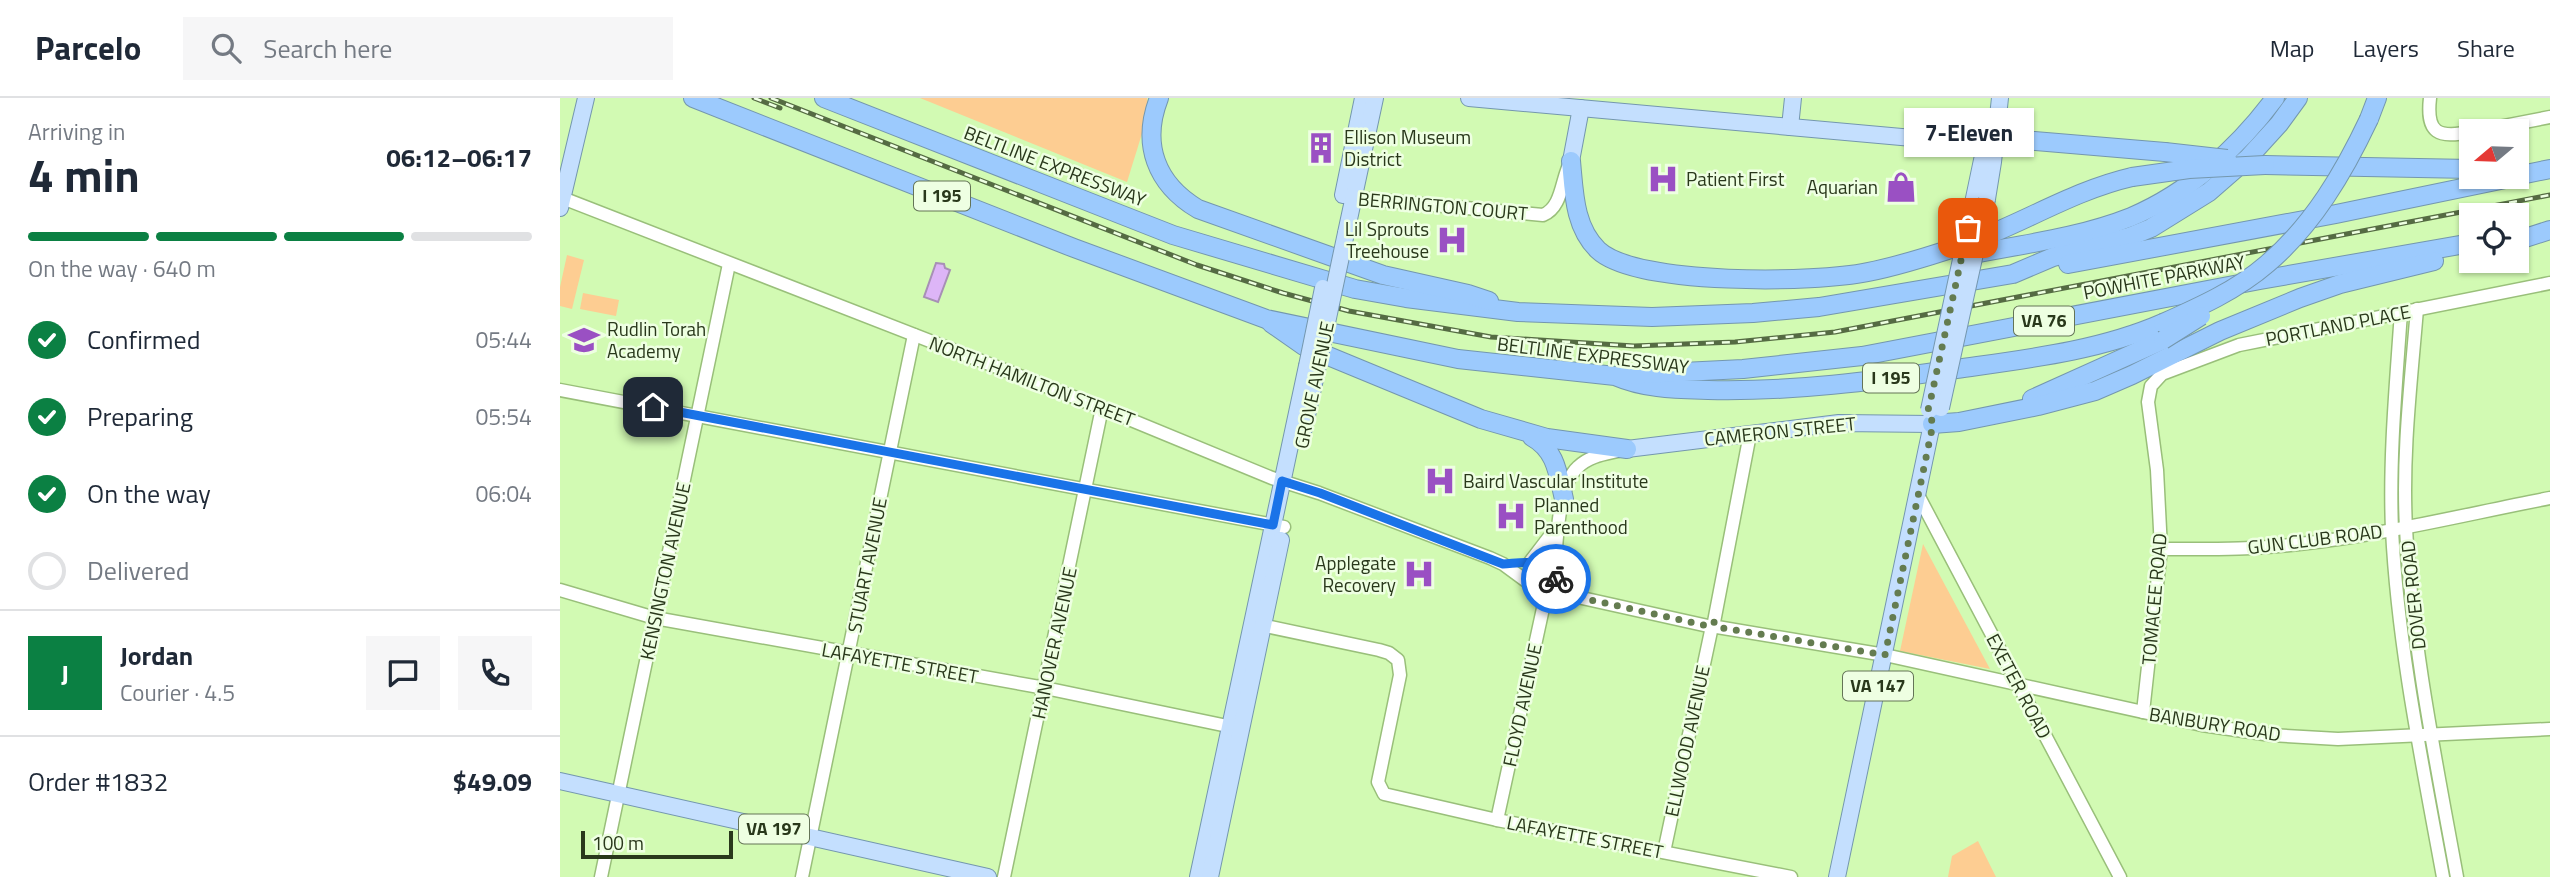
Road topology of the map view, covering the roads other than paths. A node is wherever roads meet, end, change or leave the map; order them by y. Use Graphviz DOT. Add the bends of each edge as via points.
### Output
graph roads {
  1 [pos="596,98"];
  2 [pos="693,98"];
  3 [pos="824,98"];
  4 [pos="1363,98"];
  5 [pos="1375,98"];
  6 [pos="1469,98"];
  7 [pos="1793,98"];
  8 [pos="2000,98"];
  9 [pos="2275,98"];
  10 [pos="2298,98"];
  11 [pos="2377,98"];
  12 [pos="2430,98"];
  13 [pos="1157,99"];
  14 [pos="1581,103"];
  15 [pos="584,105"];
  16 [pos="2550,117"];
  17 [pos="2529,121"];
  18 [pos="1790,127"];
  19 [pos="2459,133"];
  20 [pos="1994,140"];
  21 [pos="2550,159"];
  22 [pos="1571,161"];
  23 [pos="2529,161"];
  24 [pos="2265,165"];
  25 [pos="2459,169"];
  26 [pos="2550,170"];
  27 [pos="2529,174"];
  28 [pos="2459,189"];
  29 [pos="1348,197"];
  30 [pos="561,201"];
  31 [pos="2550,229"];
  32 [pos="2529,232"];
  33 [pos="2529,236"];
  34 [pos="2459,245"];
  35 [pos="2459,255"];
  36 [pos="729,264"];
  37 [pos="1894,265"];
  38 [pos="2012,274"];
  39 [pos="2550,283"];
  40 [pos="2417,310"];
  41 [pos="1518,312"];
  42 [pos="2401,312"];
  43 [pos="1266,319"];
  44 [pos="2163,332"];
  45 [pos="914,335"];
  46 [pos="1615,376"];
  47 [pos="560,390"];
  48 [pos="2148,402"];
  49 [pos="1102,408"];
  50 [pos="1934,414"];
  51 [pos="2000,414"];
  52 [pos="698,416"];
  53 [pos="1522,432"];
  54 [pos="1750,433"];
  55 [pos="1627,449"];
  56 [pos="889,452"];
  57 [pos="1287,483"];
  58 [pos="1086,490"];
  59 [pos="1918,495"];
  60 [pos="2550,498"];
  61 [pos="1564,499"];
  62 [pos="1278,526"];
  63 [pos="2406,526"];
  64 [pos="1556,527"];
  65 [pos="2392,529"];
  66 [pos="2161,549"];
  67 [pos="1503,564"];
  68 [pos="1533,571"];
  69 [pos="1551,582"];
  70 [pos="560,590"];
  71 [pos="655,618"];
  72 [pos="1258,624"];
  73 [pos="1712,627"];
  74 [pos="849,654"];
  75 [pos="1885,655"];
  76 [pos="2018,683"];
  77 [pos="1045,688"];
  78 [pos="2143,712"];
  79 [pos="1236,727"];
  80 [pos="2550,729"];
  81 [pos="2417,736"];
  82 [pos="2432,736"];
  83 [pos="560,781"];
  84 [pos="618,795"];
  85 [pos="1497,820"];
  86 [pos="811,837"];
  87 [pos="1664,852"];
  88 [pos="601,877"];
  89 [pos="802,877"];
  90 [pos="988,877"];
  91 [pos="1004,877"];
  92 [pos="1198,877"];
  93 [pos="1210,877"];
  94 [pos="1791,877"];
  95 [pos="1837,877"];
  96 [pos="2120,877"];
  97 [pos="2443,877"];
  98 [pos="2456,877"];
  1 -- 15 [label="main road"];
  2 -- 43 [label="highway, BELTLINE EXPRESSWAY / I 195"];
  3 -- 41 [label="highway, BELTLINE EXPRESSWAY / I 195" via="1173,235 1355,289"];
  4 -- 29 [label="main road, GROVE AVENUE"];
  5 -- 29 [label="main road, GROVE AVENUE"];
  6 -- 14 [label="main road"];
  7 -- 18 [label="main road"];
  8 -- 20 [label="main road, VA 147"];
  9 -- 37 [label="highway" via="2235,145 2203,173 2131,216 2071,234 1919,265"];
  10 -- 38 [label="highway, BELTLINE EXPRESSWAY / I 195" via="2248,158 2190,205 2129,237 2053,257"];
  11 -- 44 [label="highway, bridge" via="2353,153 2292,240 2202,316"];
  12 -- 19 [label="street" via="2429,123 2445,134"];
  13 -- 41 [label="highway" via="1152,131 1157,164 1171,191 1198,209 1383,275 1468,294"];
  14 -- 18 [label="main road"];
  14 -- 22 [label="main road"];
  15 -- 30 [label="main road"];
  16 -- 17 [label="street"];
  18 -- 20 [label="main road" via="1968,143"];
  20 -- 24 [label="highway, bridge" via="2165,152"];
  20 -- 50 [label="main road, VA 147, bridge"];
  21 -- 23 [label="highway"];
  22 -- 29 [label="street, BERRINGTON COURT" via="1556,206 1544,215"];
  22 -- 37 [label="highway" via="1582,227 1598,250 1625,265 1752,279 1853,274"];
  24 -- 25 [label="highway"];
  24 -- 37 [label="highway, bridge" via="2132,177 2090,189 1997,233"];
  26 -- 27 [label="highway, POWHITE PARKWAY"];
  28 -- 38 [label="highway, POWHITE PARKWAY"];
  29 -- 57 [label="main road, GROVE AVENUE, bridge"];
  30 -- 36 [label="street, NORTH HAMILTON STREET" via="654,232"];
  31 -- 32 [label="highway"];
  31 -- 33 [label="highway"];
  34 -- 46 [label="highway, POWHITE PARKWAY / VA 76" via="1862,356"];
  35 -- 51 [label="highway" via="2340,284 2220,331 2095,391"];
  36 -- 45 [label="street, NORTH HAMILTON STREET"];
  36 -- 52 [label="street, KENSINGTON AVENUE"];
  38 -- 41 [label="highway, BELTLINE EXPRESSWAY / I 195" via="1819,307 1753,313 1652,317"];
  39 -- 40 [label="street, PORTLAND PLACE"];
  40 -- 42 [label="street, PORTLAND PLACE"];
  40 -- 63 [label="street, DOVER ROAD" via="2407,424"];
  42 -- 48 [label="street, PORTLAND PLACE" via="2239,345 2171,369 2156,379"];
  42 -- 65 [label="street, DOVER ROAD"];
  43 -- 46 [label="highway, BELTLINE EXPRESSWAY / I 195" via="1458,359"];
  43 -- 53 [label="highway" via="1304,346"];
  44 -- 46 [label="highway, BELTLINE EXPRESSWAY / I 195" via="2050,355 1818,387 1675,389 1637,385"];
  44 -- 51 [label="highway"];
  45 -- 49 [label="street, NORTH HAMILTON STREET"];
  45 -- 56 [label="street, STUART AVENUE"];
  47 -- 52 [label="street"];
  48 -- 66 [label="street, TOMACEE ROAD"];
  49 -- 57 [label="street, NORTH HAMILTON STREET"];
  49 -- 58 [label="street, HANOVER AVENUE"];
  50 -- 51 [label="highway" via="1959,422"];
  50 -- 54 [label="main road, CAMERON STREET"];
  50 -- 59 [label="main road, VA 147"];
  52 -- 56 [label="street"];
  52 -- 71 [label="street, KENSINGTON AVENUE"];
  53 -- 55 [label="highway"];
  53 -- 61 [label="highway" via="1553,457"];
  54 -- 55 [label="main road, CAMERON STREET"];
  54 -- 73 [label="street, ELLWOOD AVENUE"];
  55 -- 61 [label="street, FLOYD AVENUE" via="1579,465"];
  56 -- 58 [label="street"];
  56 -- 74 [label="street, STUART AVENUE"];
  57 -- 62 [label="main road, GROVE AVENUE"];
  57 -- 67 [label="street, NORTH HAMILTON STREET"];
  58 -- 62 [label="street"];
  58 -- 77 [label="street, HANOVER AVENUE"];
  59 -- 75 [label="main road, VA 147"];
  59 -- 76 [label="street, EXETER ROAD"];
  60 -- 63 [label="street, GUN CLUB ROAD"];
  61 -- 64 [label="street, FLOYD AVENUE"];
  62 -- 72 [label="main road, GROVE AVENUE"];
  63 -- 65 [label="street, GUN CLUB ROAD"];
  63 -- 82 [label="street, DOVER ROAD" via="2413,624"];
  64 -- 68 [label="street, FLOYD AVENUE"];
  64 -- 69 [label="street, FLOYD AVENUE" via="1558,544"];
  65 -- 66 [label="street, GUN CLUB ROAD" via="2299,544"];
  65 -- 81 [label="street, DOVER ROAD" via="2400,625"];
  66 -- 78 [label="street, TOMACEE ROAD"];
  67 -- 68 [label="street, NORTH HAMILTON STREET"];
  67 -- 68 [label="street, NORTH HAMILTON STREET"];
  68 -- 69 [label="street" via="1550,566"];
  68 -- 69 [label="street" via="1540,590"];
  69 -- 73 [label="street" via="1560,592 1573,596"];
  69 -- 85 [label="street, FLOYD AVENUE"];
  70 -- 71 [label="street, LAFAYETTE STREET"];
  71 -- 74 [label="street, LAFAYETTE STREET"];
  71 -- 84 [label="street, KENSINGTON AVENUE"];
  72 -- 79 [label="main road, GROVE AVENUE"];
  72 -- 85 [label="street, LAFAYETTE STREET" via="1379,650 1398,660 1400,675 1379,771 1381,791"];
  73 -- 75 [label="street, BANBURY ROAD"];
  73 -- 87 [label="street, ELLWOOD AVENUE"];
  74 -- 77 [label="street, LAFAYETTE STREET"];
  74 -- 86 [label="street, STUART AVENUE"];
  75 -- 76 [label="street, BANBURY ROAD"];
  75 -- 95 [label="main road, VA 147"];
  76 -- 78 [label="street, BANBURY ROAD"];
  76 -- 96 [label="street, EXETER ROAD"];
  77 -- 79 [label="street, LAFAYETTE STREET"];
  77 -- 91 [label="street, HANOVER AVENUE"];
  78 -- 81 [label="street, BANBURY ROAD" via="2271,735 2338,739"];
  79 -- 92 [label="main road, GROVE AVENUE"];
  79 -- 93 [label="main road, GROVE AVENUE"];
  80 -- 82 [label="street, BANBURY ROAD"];
  81 -- 82 [label="street, BANBURY ROAD"];
  81 -- 97 [label="street, DOVER ROAD"];
  82 -- 98 [label="street, DOVER ROAD"];
  83 -- 84 [label="main road, VA 197"];
  84 -- 86 [label="main road, VA 197"];
  84 -- 88 [label="street, KENSINGTON AVENUE"];
  85 -- 87 [label="street, LAFAYETTE STREET"];
  86 -- 89 [label="street, STUART AVENUE"];
  86 -- 90 [label="main road, VA 197"];
  87 -- 94 [label="street, LAFAYETTE STREET"];
}
